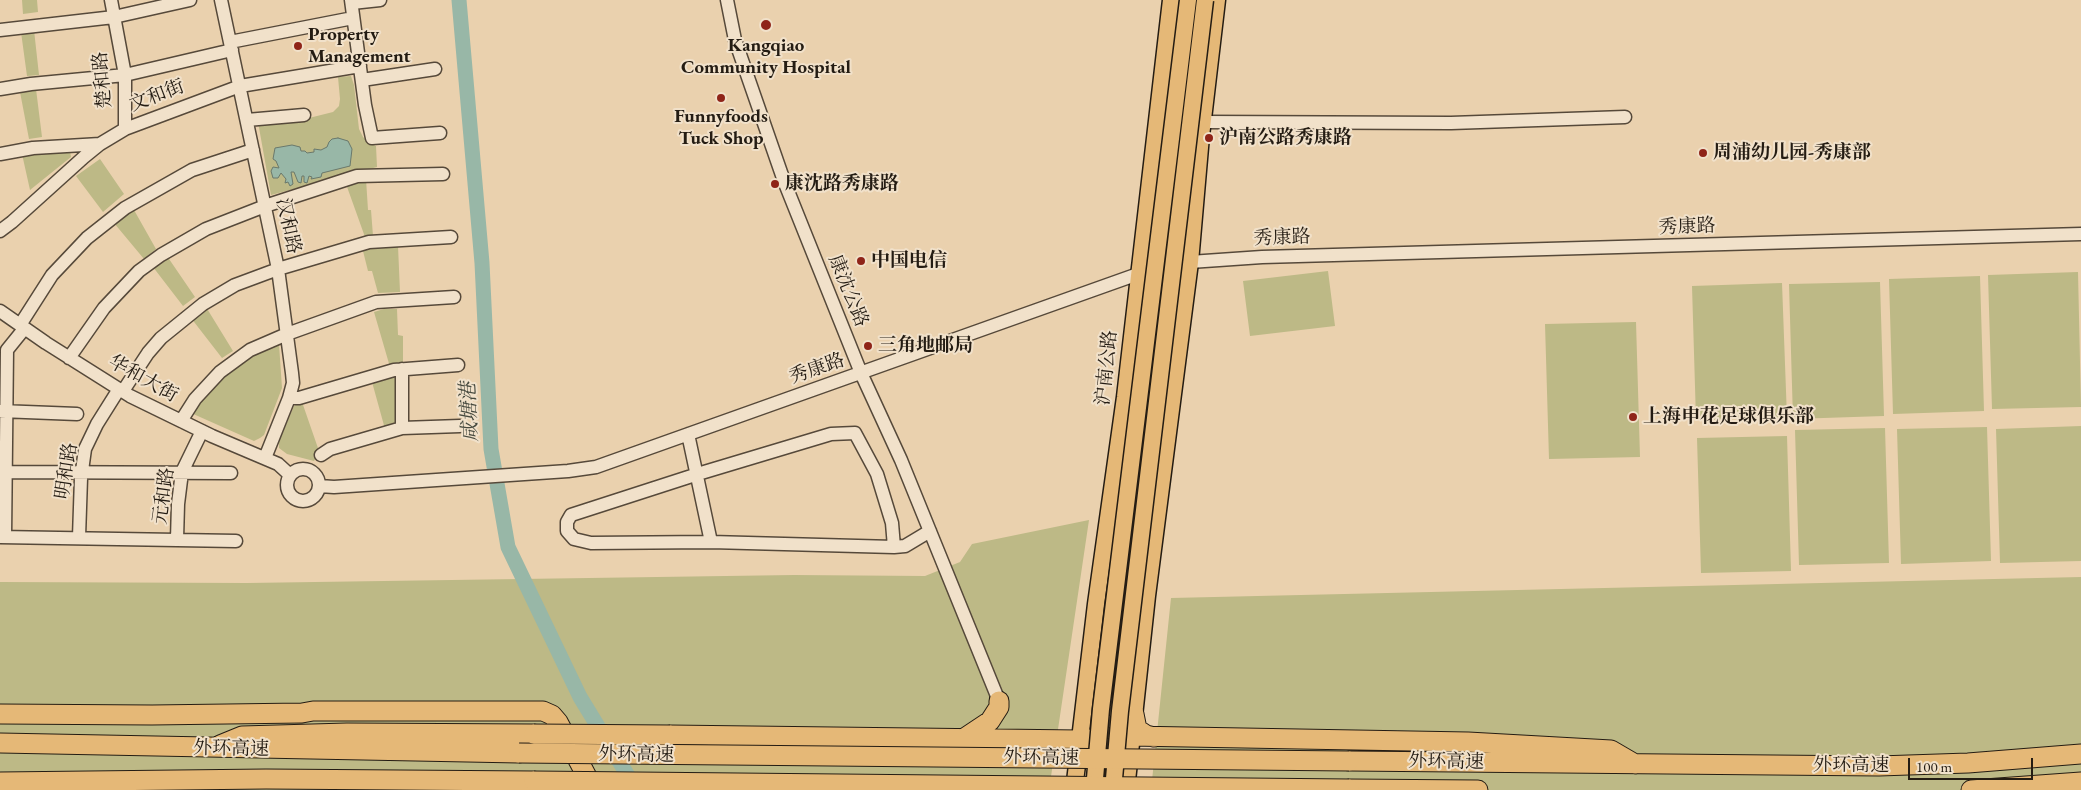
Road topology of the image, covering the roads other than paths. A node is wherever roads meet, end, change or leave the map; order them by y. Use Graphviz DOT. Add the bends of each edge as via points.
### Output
graph roads {
  1 [pos="112,0"];
  2 [pos="190,0"];
  3 [pos="221,0"];
  4 [pos="380,0"];
  5 [pos="727,0"];
  6 [pos="1171,0"];
  7 [pos="1188,0"];
  8 [pos="1205,0"];
  9 [pos="1217,0"];
  10 [pos="351,2"];
  11 [pos="114,17"];
  12 [pos="353,18"];
  13 [pos="0,30"];
  14 [pos="231,46"];
  15 [pos="360,66"];
  16 [pos="434,69"];
  17 [pos="126,75"];
  18 [pos="362,80"];
  19 [pos="240,86"];
  20 [pos="0,89"];
  21 [pos="304,115"];
  22 [pos="1625,117"];
  23 [pos="247,120"];
  24 [pos="1203,122"];
  25 [pos="125,129"];
  26 [pos="440,133"];
  27 [pos="100,144"];
  28 [pos="253,150"];
  29 [pos="0,154"];
  30 [pos="443,174"];
  31 [pos="265,206"];
  32 [pos="0,231"];
  33 [pos="2081,234"];
  34 [pos="451,237"];
  35 [pos="1190,262"];
  36 [pos="278,269"];
  37 [pos="1138,274"];
  38 [pos="454,297"];
  39 [pos="0,311"];
  40 [pos="22,327"];
  41 [pos="287,334"];
  42 [pos="4,350"];
  43 [pos="69,358"];
  44 [pos="458,365"];
  45 [pos="402,369"];
  46 [pos="861,373"];
  47 [pos="121,390"];
  48 [pos="289,398"];
  49 [pos="3,411"];
  50 [pos="77,414"];
  51 [pos="181,421"];
  52 [pos="460,426"];
  53 [pos="402,428"];
  54 [pos="202,431"];
  55 [pos="688,434"];
  56 [pos="321,456"];
  57 [pos="265,458"];
  58 [pos="3,472"];
  59 [pos="82,472"];
  60 [pos="182,472"];
  61 [pos="231,473"];
  62 [pos="697,474"];
  63 [pos="290,475"];
  64 [pos="319,486"];
  65 [pos="930,531"];
  66 [pos="2,537"];
  67 [pos="79,537"];
  68 [pos="177,539"];
  69 [pos="236,541"];
  70 [pos="711,542"];
  71 [pos="894,547"];
  72 [pos="999,701"];
  73 [pos="302,712"];
  74 [pos="0,714"];
  75 [pos="1134,714"];
  76 [pos="486,734"];
  77 [pos="1131,736"];
  78 [pos="1160,738"];
  79 [pos="962,739"];
  80 [pos="1079,740"];
  81 [pos="0,744"];
  82 [pos="212,749"];
  83 [pos="2081,754"];
  84 [pos="1129,757"];
  85 [pos="1635,764"];
  86 [pos="207,780"];
  87 [pos="0,782"];
  88 [pos="2081,782"];
  89 [pos="1075,788"];
  90 [pos="228,790"];
  91 [pos="594,790"];
  92 [pos="1094,790"];
  93 [pos="1113,790"];
  94 [pos="1126,790"];
  95 [pos="1478,790"];
  96 [pos="1971,790"];
  1 -- 11 [label="street, 楚和路"];
  2 -- 11 [label="street"];
  3 -- 14 [label="street, 汉和路"];
  4 -- 10 [label="street"];
  5 -- 46 [label="street, 康沈公路" via="736,40 784,181"];
  6 -- 37 [label="main road, 沪南公路"];
  7 -- 92 [label="main road, bridge" via="1102,699"];
  8 -- 93 [label="main road, bridge"];
  9 -- 24 [label="main road"];
  10 -- 12 [label="street"];
  11 -- 13 [label="street"];
  11 -- 17 [label="street, 楚和路"];
  12 -- 14 [label="street"];
  12 -- 15 [label="street"];
  14 -- 17 [label="street"];
  14 -- 19 [label="street, 汉和路"];
  15 -- 18 [label="street"];
  15 -- 19 [label="street, 文和街"];
  16 -- 18 [label="street"];
  17 -- 20 [label="street"];
  17 -- 25 [label="street, 楚和路"];
  18 -- 26 [label="street" via="372,138"];
  19 -- 23 [label="street, 汉和路"];
  19 -- 25 [label="street, 文和街"];
  21 -- 23 [label="street"];
  22 -- 24 [label="street" via="1451,123"];
  23 -- 28 [label="street, 汉和路"];
  24 -- 35 [label="main road"];
  25 -- 27 [label="street, 文和街"];
  27 -- 29 [label="street" via="33,148"];
  27 -- 32 [label="street, 文和街"];
  28 -- 31 [label="street, 汉和路"];
  28 -- 40 [label="street" via="192,170 125,208 87,238 52,275"];
  30 -- 31 [label="street" via="358,176"];
  31 -- 36 [label="street, 汉和路"];
  31 -- 43 [label="street" via="206,229 139,271 104,308"];
  33 -- 35 [label="street, 秀康路" via="1262,257"];
  34 -- 36 [label="street, 明和路" via="369,242"];
  35 -- 37 [label="street, 秀康路"];
  35 -- 75 [label="main road"];
  36 -- 41 [label="street, 汉和路"];
  36 -- 47 [label="street, 明和路" via="235,285 203,304 148,354"];
  37 -- 46 [label="street, 秀康路"];
  37 -- 80 [label="main road, 沪南公路" via="1125,397"];
  38 -- 41 [label="street" via="376,302"];
  39 -- 40 [label="street, 华和大街"];
  40 -- 42 [label="street"];
  40 -- 43 [label="street, 华和大街"];
  41 -- 48 [label="street, 汉和路" via="293,383"];
  41 -- 51 [label="street" via="250,350 220,372 195,399"];
  42 -- 49 [label="street"];
  43 -- 47 [label="street, 华和大街"];
  44 -- 45 [label="street"];
  45 -- 48 [label="street"];
  45 -- 53 [label="street"];
  46 -- 55 [label="street, 秀康路"];
  46 -- 65 [label="street, 康沈公路"];
  47 -- 51 [label="street, 华和大街"];
  47 -- 59 [label="street, 明和路" via="97,424 86,449"];
  48 -- 57 [label="street, 汉和路"];
  49 -- 50 [label="street"];
  49 -- 58 [label="street"];
  51 -- 54 [label="street, 华和大街"];
  52 -- 53 [label="street"];
  53 -- 56 [label="street" via="330,449"];
  54 -- 57 [label="street, 华和大街"];
  54 -- 60 [label="street, 元和路"];
  55 -- 62 [label="street"];
  55 -- 64 [label="street, 秀康路" via="596,467 568,471"];
  57 -- 63 [label="street, 华和大街"];
  58 -- 59 [label="street"];
  58 -- 66 [label="street"];
  59 -- 60 [label="street"];
  59 -- 67 [label="street, 明和路"];
  60 -- 61 [label="street"];
  60 -- 68 [label="street, 元和路"];
  62 -- 70 [label="street"];
  62 -- 70 [label="street" via="571,515 567,531 574,539 591,543"];
  62 -- 71 [label="street" via="831,434 855,433 877,474 892,523"];
  63 -- 64 [label="street" via="298,470 310,470"];
  63 -- 64 [label="street" via="287,488 296,499 310,499"];
  65 -- 71 [label="street" via="905,546"];
  65 -- 72 [label="street, 康沈公路"];
  66 -- 67 [label="street"];
  67 -- 68 [label="street"];
  68 -- 69 [label="street"];
  70 -- 71 [label="street"];
  72 -- 79 [label="highway" via="990,721"];
  73 -- 74 [label="highway"];
  73 -- 76 [label="highway" via="460,726"];
  73 -- 91 [label="highway" via="543,711 558,722"];
  75 -- 77 [label="main road"];
  75 -- 78 [label="highway" via="1141,733"];
  76 -- 79 [label="highway, bridge"];
  76 -- 82 [label="highway" via="242,736"];
  77 -- 78 [label="highway"];
  77 -- 80 [label="highway"];
  77 -- 84 [label="main road"];
  77 -- 89 [label="highway"];
  78 -- 84 [label="highway"];
  78 -- 85 [label="highway" via="1441,741 1539,746 1611,750"];
  79 -- 80 [label="highway"];
  80 -- 89 [label="main road, 沪南公路"];
  81 -- 82 [label="highway, 外环高速"];
  82 -- 85 [label="highway, 外环高速, bridge"];
  83 -- 85 [label="highway, 外环高速" via="1888,766"];
  84 -- 89 [label="highway"];
  84 -- 94 [label="main road"];
  86 -- 87 [label="highway, 外环高速"];
  86 -- 90 [label="highway"];
  86 -- 95 [label="highway, 外环高速, bridge"];
  88 -- 96 [label="highway"];
}
